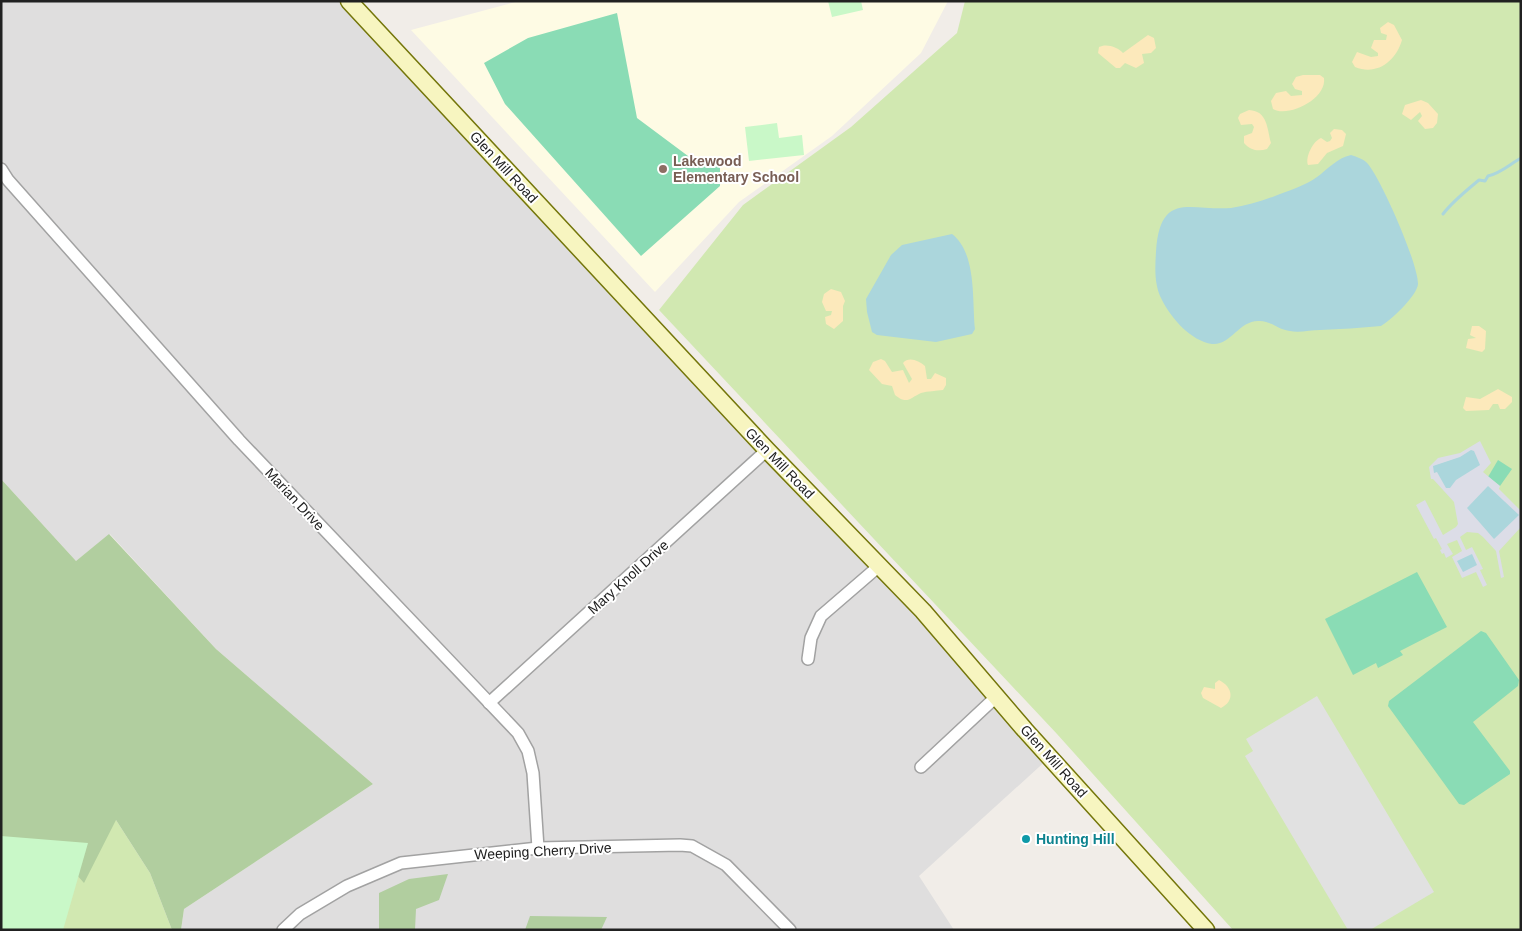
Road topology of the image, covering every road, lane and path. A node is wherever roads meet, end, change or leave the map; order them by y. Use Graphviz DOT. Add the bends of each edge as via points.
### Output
graph roads {
  1 [pos="350,1"];
  2 [pos="1,170"];
  3 [pos="767,450"];
  4 [pos="879,566"];
  5 [pos="808,659"];
  6 [pos="996,696"];
  7 [pos="488,703"];
  8 [pos="921,767"];
  9 [pos="538,848"];
  10 [pos="283,930"];
  11 [pos="790,930"];
  12 [pos="1206,930"];
  1 -- 3 [label="main road, Glen Mill Road"];
  2 -- 7 [label="street, Marian Drive" via="239,440"];
  3 -- 4 [label="main road, Glen Mill Road"];
  3 -- 7 [label="street, Mary Knoll Drive"];
  4 -- 5 [label="street" via="821,616 811,638"];
  4 -- 6 [label="main road, Glen Mill Road" via="923,611"];
  6 -- 8 [label="street"];
  6 -- 12 [label="main road, Glen Mill Road"];
  7 -- 9 [label="street, Marian Drive" via="518,733 528,751 533,773"];
  9 -- 10 [label="street, Weeping Cherry Drive" via="401,864 347,886 300,914"];
  9 -- 11 [label="street, Weeping Cherry Drive" via="692,846 726,865"];
}
